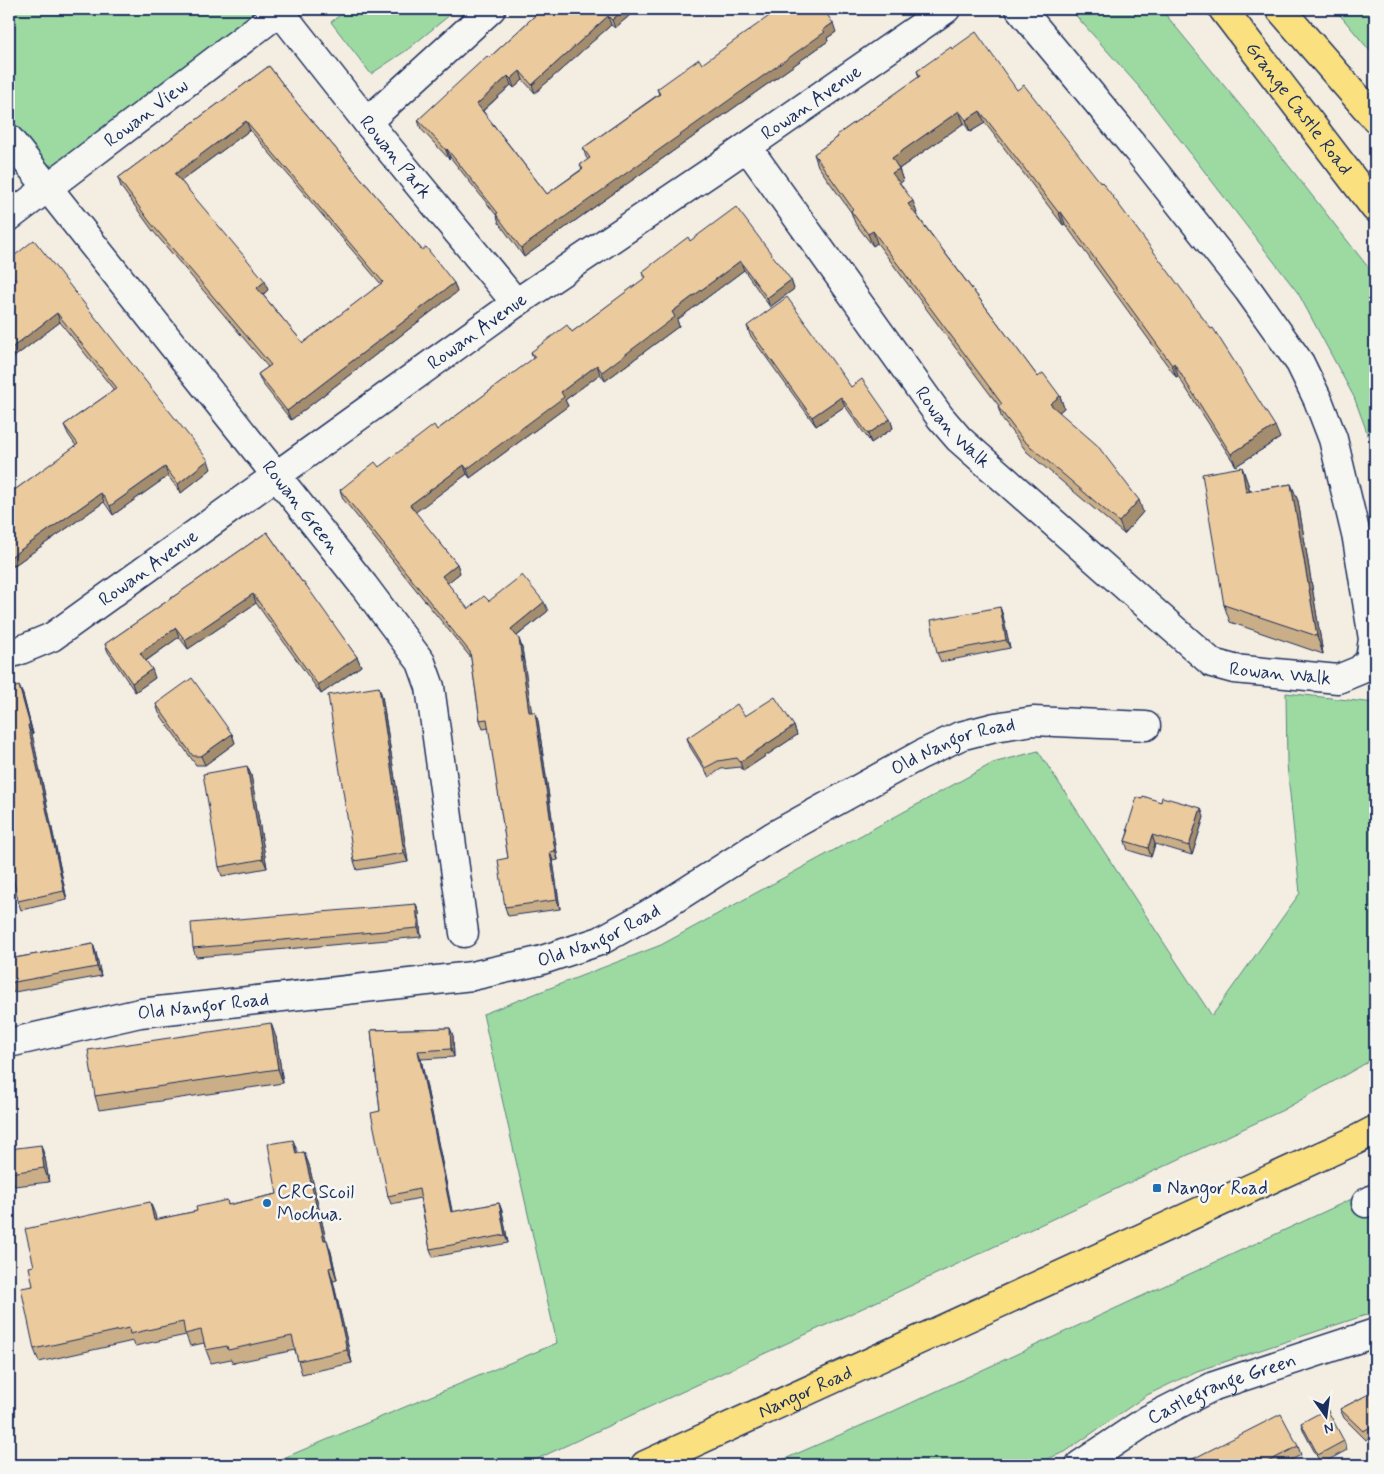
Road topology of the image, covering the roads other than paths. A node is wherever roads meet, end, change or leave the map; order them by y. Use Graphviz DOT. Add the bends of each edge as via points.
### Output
graph roads {
  1 [pos="491,9"];
  2 [pos="946,9"];
  3 [pos="1020,9"];
  4 [pos="1223,9"];
  5 [pos="1280,9"];
  6 [pos="281,10"];
  7 [pos="1375,118"];
  8 [pos="367,122"];
  9 [pos="9,139"];
  10 [pos="747,147"];
  11 [pos="48,187"];
  12 [pos="1375,208"];
  13 [pos="9,217"];
  14 [pos="516,302"];
  15 [pos="276,476"];
  16 [pos="9,654"];
  17 [pos="1146,726"];
  18 [pos="464,933"];
  19 [pos="9,1043"];
  20 [pos="1375,1130"];
  21 [pos="1375,1333"];
  22 [pos="645,1465"];
  23 [pos="1080,1465"];
  1 -- 8 [label="street"];
  2 -- 10 [label="street, Rowan Avenue"];
  3 -- 10 [label="street, Rowan Walk" via="1248,290 1300,364 1333,439 1357,539 1373,639 1370,660 1360,670 1338,679 1212,664 959,439"];
  4 -- 12 [label="main road, Grange Castle Road"];
  5 -- 7 [label="main road"];
  6 -- 8 [label="street, Rowan Park"];
  6 -- 11 [label="street, Rowan View"];
  8 -- 14 [label="street, Rowan Park"];
  9 -- 11 [label="street, Rowan Green"];
  10 -- 14 [label="street, Rowan Avenue"];
  11 -- 13 [label="street, Rowan View"];
  11 -- 15 [label="street, Rowan Green"];
  14 -- 15 [label="street, Rowan Avenue"];
  15 -- 16 [label="street, Rowan Avenue" via="52,637"];
  15 -- 18 [label="street, Rowan Green" via="421,662 430,687"];
  17 -- 19 [label="street, Old Nangor Road" via="1033,721 960,736 773,836 665,905 600,941 539,961 472,976 140,1013"];
  20 -- 22 [label="main road, Nangor Road"];
  21 -- 23 [label="street, Castlegrange Green" via="1214,1386 1149,1418"];
}
